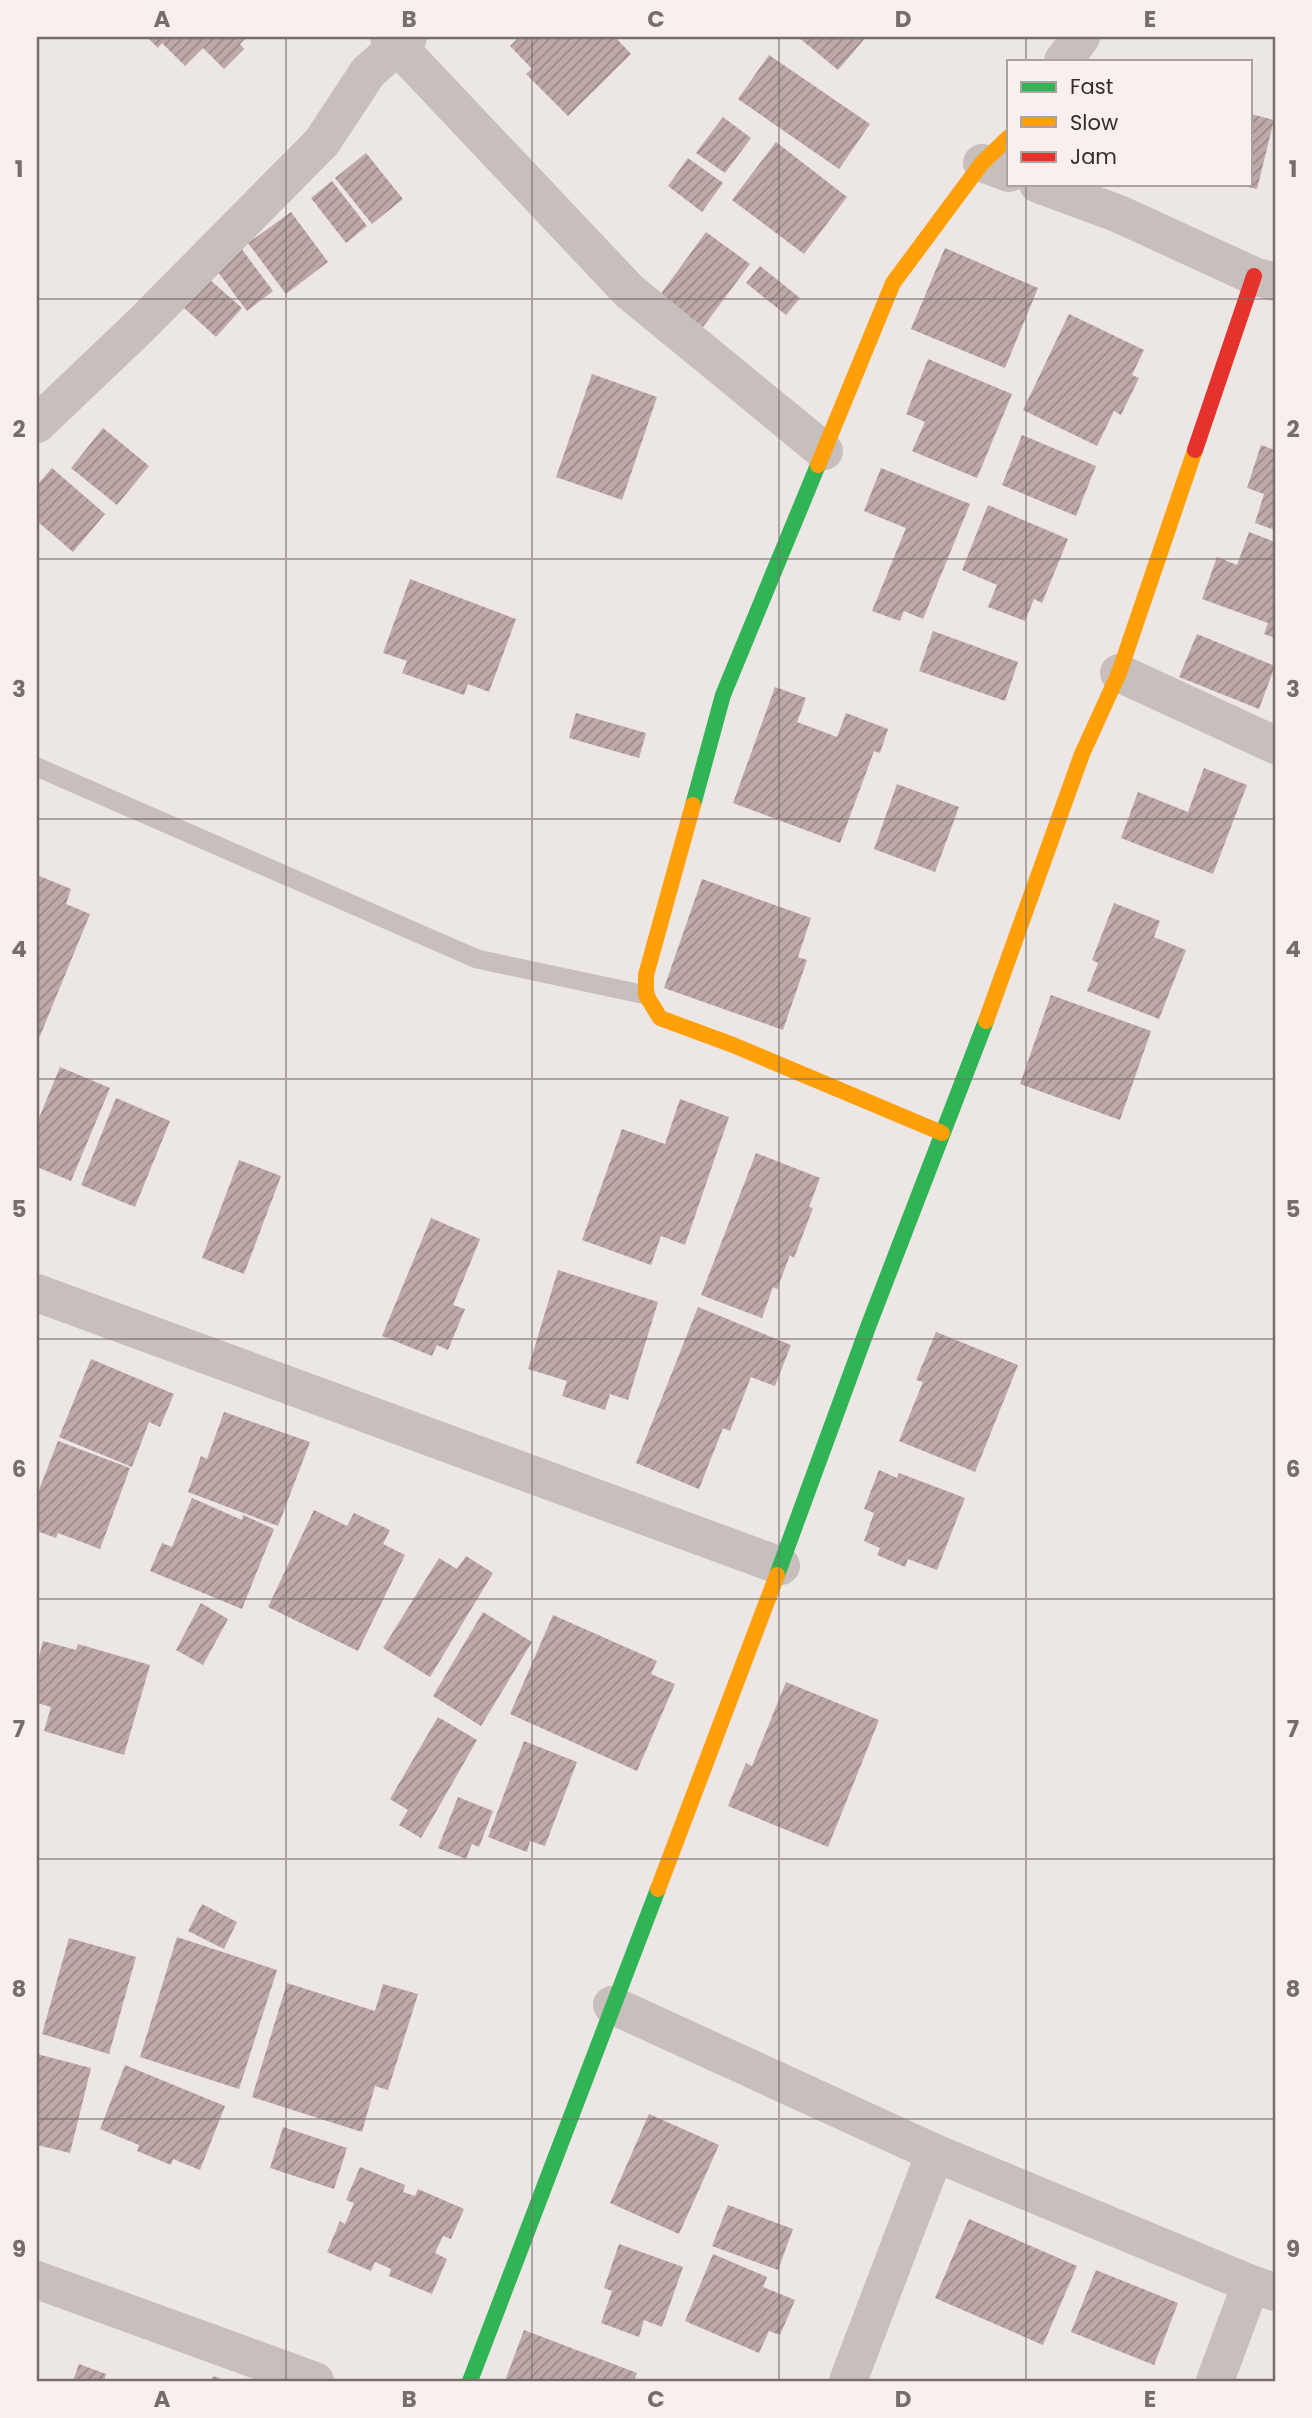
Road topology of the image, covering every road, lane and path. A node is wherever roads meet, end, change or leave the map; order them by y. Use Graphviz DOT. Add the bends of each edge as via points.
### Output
graph roads {
  1 [pos="1081,37"];
  2 [pos="399,40"];
  3 [pos="1064,60"];
  4 [pos="1007,142"];
  5 [pos="996,168"];
  6 [pos="1043,186"];
  7 [pos="1264,279"];
  8 [pos="37,424"];
  9 [pos="824,451"];
  10 [pos="1119,673"];
  11 [pos="1275,745"];
  12 [pos="37,767"];
  13 [pos="646,995"];
  14 [pos="942,1133"];
  15 [pos="37,1293"];
  16 [pos="781,1566"];
  17 [pos="612,2006"];
  18 [pos="935,2153"];
  19 [pos="37,2280"];
  20 [pos="1263,2288"];
  21 [pos="315,2381"];
  22 [pos="470,2381"];
  23 [pos="848,2381"];
  24 [pos="1215,2381"];
  1 -- 3 [label="street"];
  2 -- 8 [label="street" via="368,72 322,142"];
  2 -- 9 [label="street" via="629,291"];
  4 -- 5 [label="street"];
  5 -- 9 [label="street" via="893,284"];
  6 -- 7 [label="street" via="1119,214"];
  7 -- 10 [label="street"];
  9 -- 13 [label="street" via="723,695 646,975"];
  10 -- 11 [label="street"];
  10 -- 14 [label="street" via="1082,754"];
  12 -- 13 [label="lane" via="477,960"];
  13 -- 14 [label="street" via="660,1018"];
  14 -- 16 [label="street"];
  15 -- 16 [label="street"];
  16 -- 17 [label="street"];
  17 -- 18 [label="street"];
  17 -- 22 [label="street"];
  18 -- 20 [label="street"];
  18 -- 23 [label="street"];
  19 -- 21 [label="street"];
  20 -- 24 [label="street"];
}
